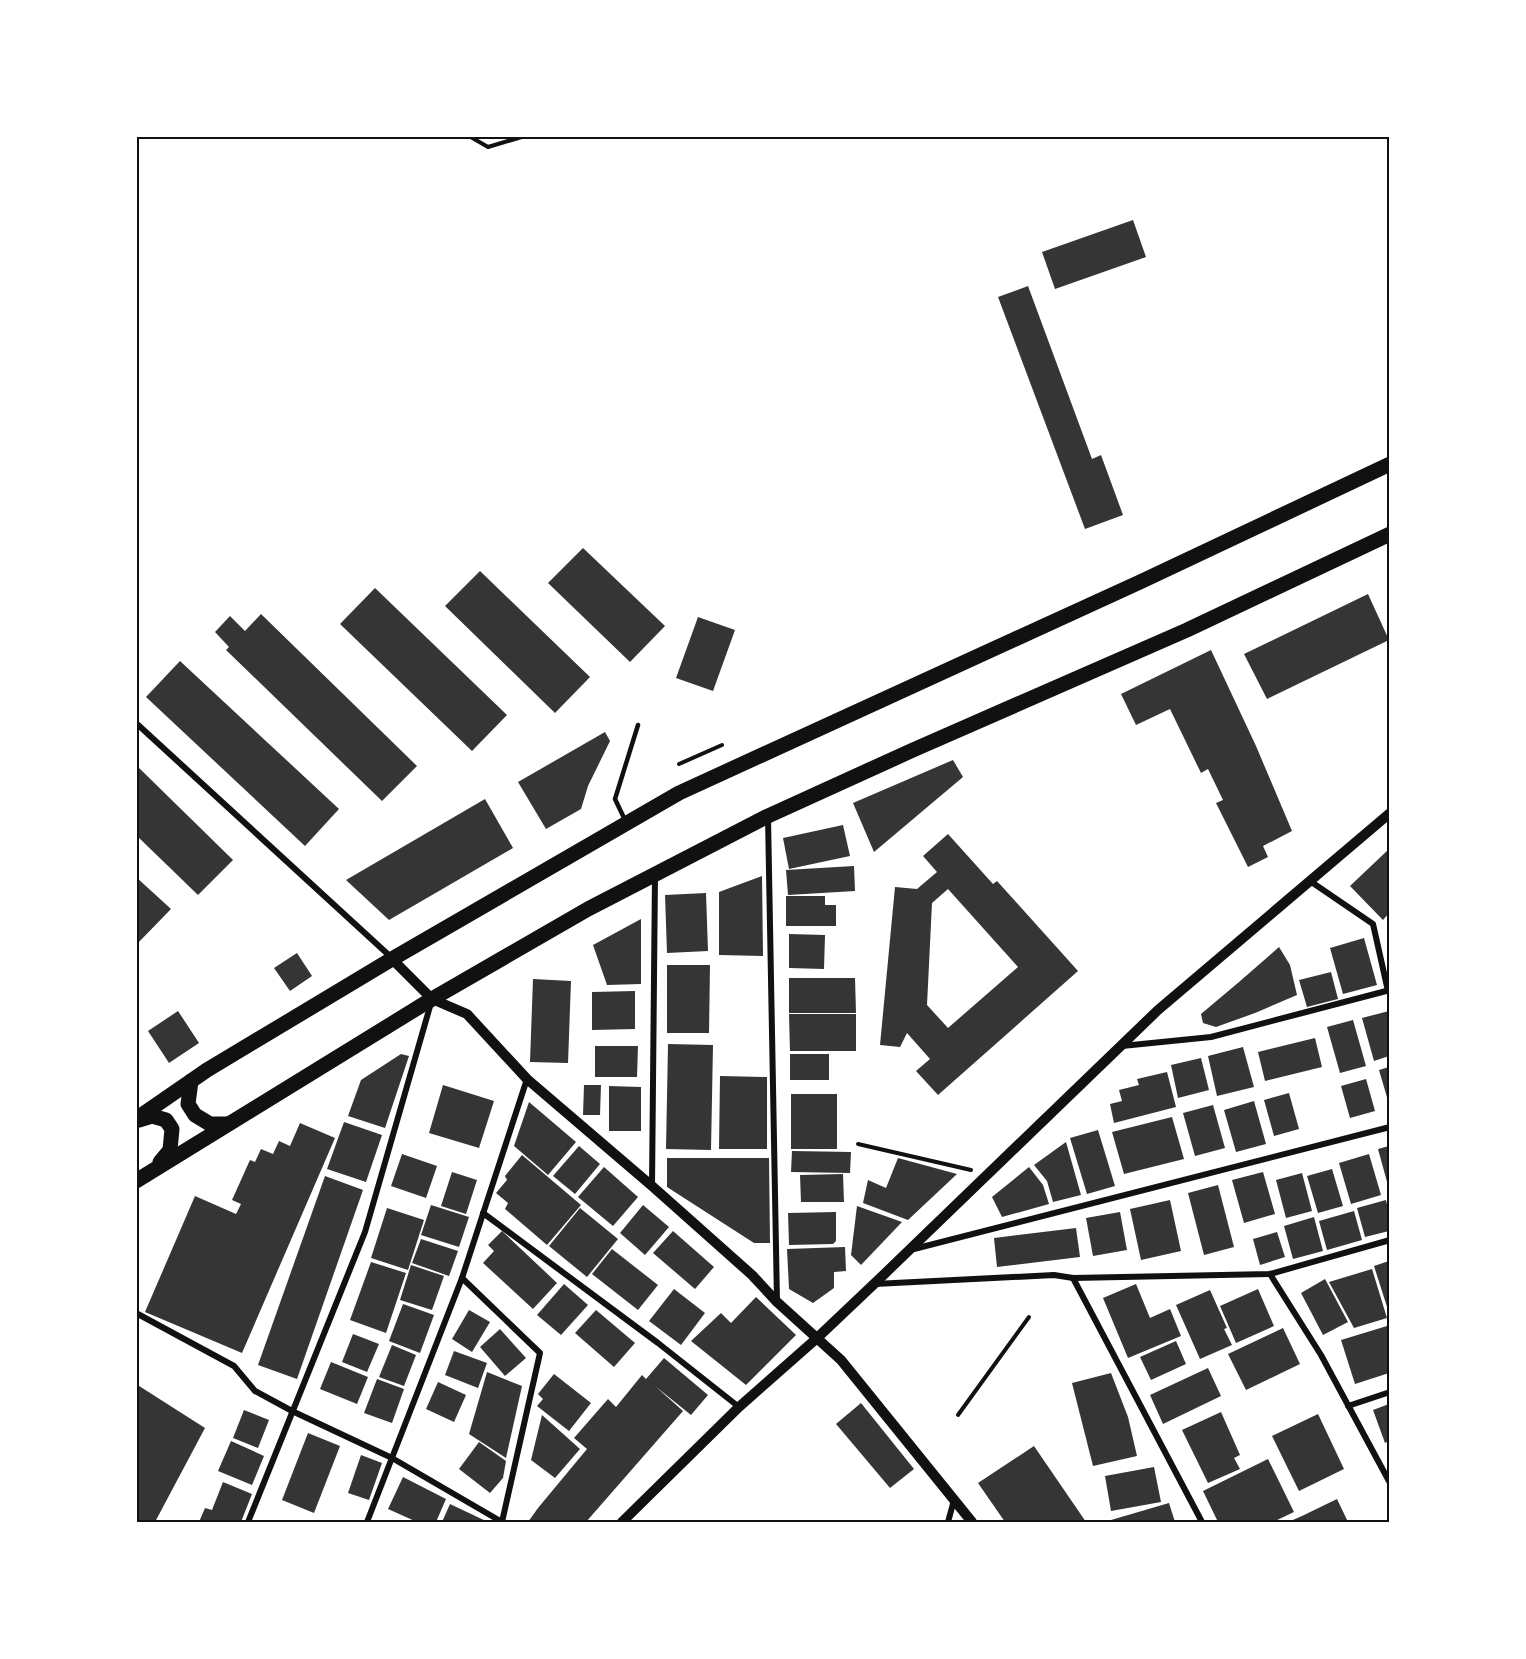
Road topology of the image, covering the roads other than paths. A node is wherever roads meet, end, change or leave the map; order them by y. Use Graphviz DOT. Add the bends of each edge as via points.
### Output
graph roads {
  1 [pos="1389,464"];
  2 [pos="1389,534"];
  3 [pos="136,723"];
  4 [pos="638,724"];
  5 [pos="1389,813"];
  6 [pos="768,816"];
  7 [pos="627,823"];
  8 [pos="655,874"];
  9 [pos="1310,881"];
  10 [pos="392,959"];
  11 [pos="1389,991"];
  12 [pos="432,999"];
  13 [pos="1121,1047"];
  14 [pos="527,1079"];
  15 [pos="191,1081"];
  16 [pos="136,1120"];
  17 [pos="228,1124"];
  18 [pos="1389,1127"];
  19 [pos="154,1169"];
  20 [pos="136,1181"];
  21 [pos="652,1186"];
  22 [pos="483,1213"];
  23 [pos="1389,1239"];
  24 [pos="911,1250"];
  25 [pos="1270,1274"];
  26 [pos="462,1278"];
  27 [pos="1073,1278"];
  28 [pos="874,1284"];
  29 [pos="777,1302"];
  30 [pos="136,1313"];
  31 [pos="816,1339"];
  32 [pos="1389,1392"];
  33 [pos="1348,1406"];
  34 [pos="739,1407"];
  35 [pos="292,1411"];
  36 [pos="392,1458"];
  37 [pos="1389,1484"];
  38 [pos="954,1499"];
  39 [pos="248,1522"];
  40 [pos="367,1522"];
  41 [pos="502,1522"];
  42 [pos="622,1522"];
  43 [pos="948,1522"];
  44 [pos="972,1522"];
  45 [pos="1202,1522"];
  1 -- 7 [label="main road" via="679,793"];
  2 -- 6 [label="main road" via="1186,630"];
  3 -- 10 [label="street"];
  4 -- 7 [label="lane" via="615,799"];
  5 -- 9 [label="street"];
  6 -- 8 [label="main road"];
  6 -- 29 [label="street"];
  7 -- 10 [label="main road"];
  8 -- 12 [label="main road"];
  8 -- 21 [label="street"];
  9 -- 11 [label="street" via="1373,924"];
  9 -- 13 [label="street" via="1158,1010"];
  10 -- 12 [label="street"];
  10 -- 15 [label="main road"];
  11 -- 13 [label="street" via="1211,1037"];
  12 -- 14 [label="street" via="467,1014"];
  12 -- 17 [label="main road"];
  12 -- 35 [label="street" via="365,1232"];
  13 -- 24 [label="street"];
  14 -- 21 [label="street"];
  14 -- 22 [label="street"];
  15 -- 16 [label="main road"];
  15 -- 17 [label="main road" via="188,1104 195,1115 210,1124"];
  16 -- 19 [label="main road" via="152,1116 166,1120 172,1130 170,1150"];
  17 -- 19 [label="main road"];
  18 -- 24 [label="street"];
  19 -- 20 [label="main road"];
  21 -- 29 [label="street"];
  22 -- 26 [label="street"];
  22 -- 34 [label="street"];
  23 -- 25 [label="street"];
  24 -- 28 [label="street"];
  25 -- 27 [label="street"];
  25 -- 33 [label="street"];
  26 -- 36 [label="street"];
  26 -- 41 [label="street" via="540,1353"];
  27 -- 28 [label="street" via="1054,1275"];
  27 -- 45 [label="street"];
  28 -- 31 [label="street"];
  29 -- 31 [label="street"];
  30 -- 35 [label="street" via="234,1366 255,1391"];
  31 -- 34 [label="street"];
  31 -- 38 [label="street" via="841,1360"];
  32 -- 33 [label="street"];
  33 -- 37 [label="street"];
  34 -- 42 [label="street"];
  35 -- 36 [label="street"];
  35 -- 39 [label="street"];
  36 -- 40 [label="street"];
  36 -- 41 [label="street"];
  38 -- 43 [label="street"];
  38 -- 44 [label="street"];
}
